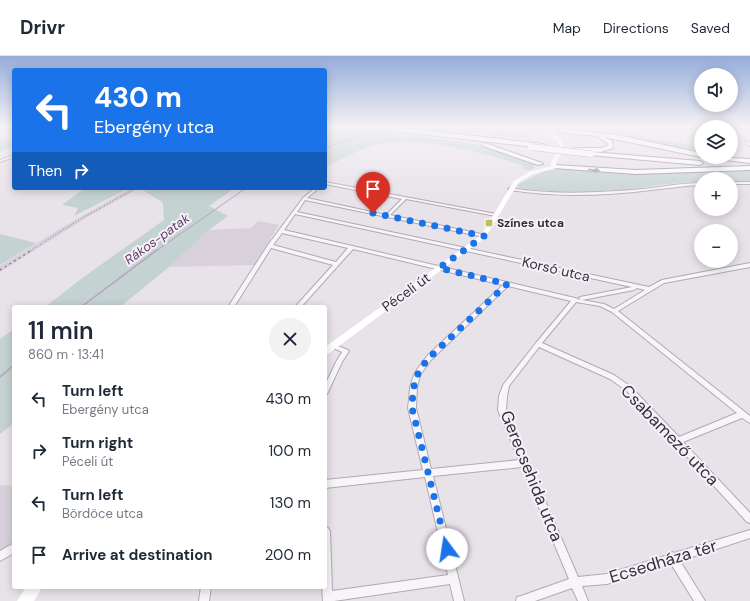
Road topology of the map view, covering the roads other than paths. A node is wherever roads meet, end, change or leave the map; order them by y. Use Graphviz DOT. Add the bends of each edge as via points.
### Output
graph roads {
  1 [pos="506,152"];
  2 [pos="559,152"];
  3 [pos="586,152"];
  4 [pos="587,152"];
  5 [pos="591,153"];
  6 [pos="558,156"];
  7 [pos="12,157"];
  8 [pos="0,161"];
  9 [pos="546,162"];
  10 [pos="738,162"];
  11 [pos="540,165"];
  12 [pos="750,165"];
  13 [pos="552,166"];
  14 [pos="532,173"];
  15 [pos="327,183"];
  16 [pos="738,183"];
  17 [pos="750,183"];
  18 [pos="694,184"];
  19 [pos="510,189"];
  20 [pos="315,190"];
  21 [pos="405,198"];
  22 [pos="304,199"];
  23 [pos="294,213"];
  24 [pos="387,216"];
  25 [pos="496,216"];
  26 [pos="281,231"];
  27 [pos="484,236"];
  28 [pos="270,246"];
  29 [pos="351,248"];
  30 [pos="464,250"];
  31 [pos="337,264"];
  32 [pos="750,265"];
  33 [pos="439,268"];
  34 [pos="507,284"];
  35 [pos="638,287"];
  36 [pos="649,289"];
  37 [pos="575,300"];
  38 [pos="232,305"];
  39 [pos="300,305"];
  40 [pos="614,311"];
  41 [pos="538,344"];
  42 [pos="333,346"];
  43 [pos="327,350"];
  44 [pos="327,388"];
  45 [pos="743,414"];
  46 [pos="750,420"];
  47 [pos="678,441"];
  48 [pos="524,463"];
  49 [pos="427,474"];
  50 [pos="327,484"];
  51 [pos="750,519"];
  52 [pos="750,534"];
  53 [pos="12,549"];
  54 [pos="0,556"];
  55 [pos="672,557"];
  56 [pos="454,579"];
  57 [pos="575,582"];
  58 [pos="34,589"];
  59 [pos="206,589"];
  60 [pos="327,589"];
  61 [pos="327,599"];
  62 [pos="25,601"];
  63 [pos="204,601"];
  64 [pos="459,601"];
  65 [pos="521,601"];
  66 [pos="583,601"];
  67 [pos="700,601"];
  1 -- 11 [label="highway"];
  2 -- 6 [label="main road"];
  3 -- 5 [label="highway, bridge"];
  4 -- 5 [label="highway, bridge"];
  5 -- 12 [label="highway"];
  6 -- 9 [label="main road"];
  6 -- 13 [label="main road"];
  7 -- 8 [label="street"];
  9 -- 11 [label="main road"];
  9 -- 13 [label="main road"];
  10 -- 12 [label="highway"];
  11 -- 13 [label="main road"];
  11 -- 14 [label="main road"];
  13 -- 12 [label="highway, one-way" via="636,172"];
  13 -- 14 [label="main road"];
  14 -- 19 [label="main road" via="516,182"];
  15 -- 21 [label="street"];
  16 -- 17 [label="street"];
  18 -- 19 [label="street" via="578,193 540,193"];
  19 -- 25 [label="main road, Péceli út"];
  20 -- 22 [label="street"];
  21 -- 24 [label="street"];
  21 -- 25 [label="street"];
  22 -- 23 [label="street"];
  22 -- 24 [label="street"];
  23 -- 26 [label="street"];
  23 -- 30 [label="street, Korsó utca"];
  24 -- 27 [label="street"];
  25 -- 27 [label="main road, Péceli út"];
  26 -- 28 [label="street"];
  26 -- 29 [label="street"];
  27 -- 30 [label="main road, Péceli út"];
  28 -- 31 [label="street"];
  28 -- 38 [label="street"];
  29 -- 31 [label="street"];
  29 -- 33 [label="street"];
  30 -- 33 [label="main road, Péceli út"];
  30 -- 35 [label="street, Korsó utca"];
  31 -- 39 [label="street"];
  32 -- 36 [label="street" via="662,282"];
  33 -- 34 [label="street"];
  33 -- 42 [label="main road, Péceli út"];
  34 -- 37 [label="street"];
  34 -- 49 [label="street" via="419,369 412,387 412,408"];
  35 -- 36 [label="street, Korsó utca"];
  35 -- 37 [label="street"];
  36 -- 40 [label="street"];
  37 -- 40 [label="street" via="602,305"];
  37 -- 41 [label="street, Gerecsehida utca"];
  40 -- 45 [label="street"];
  41 -- 47 [label="street, Csabamező utca" via="612,377 629,389"];
  41 -- 48 [label="street, Gerecsehida utca" via="506,385 503,396 502,410"];
  42 -- 43 [label="main road, Péceli út"];
  42 -- 44 [label="street" via="346,351"];
  45 -- 46 [label="street"];
  45 -- 47 [label="street"];
  47 -- 51 [label="street, Csabamező utca"];
  48 -- 49 [label="street"];
  48 -- 57 [label="street, Gerecsehida utca"];
  49 -- 50 [label="street"];
  49 -- 56 [label="street"];
  52 -- 55 [label="street, Ecsedháza tér"];
  53 -- 54 [label="street"];
  55 -- 57 [label="street, Ecsedháza tér" via="607,579"];
  55 -- 67 [label="street"];
  56 -- 61 [label="street"];
  56 -- 64 [label="street"];
  57 -- 65 [label="street, Ecsedháza tér"];
  57 -- 66 [label="street, Gerecsehida utca"];
  58 -- 62 [label="main road"];
  59 -- 63 [label="street"];
  60 -- 61 [label="street"];
}
